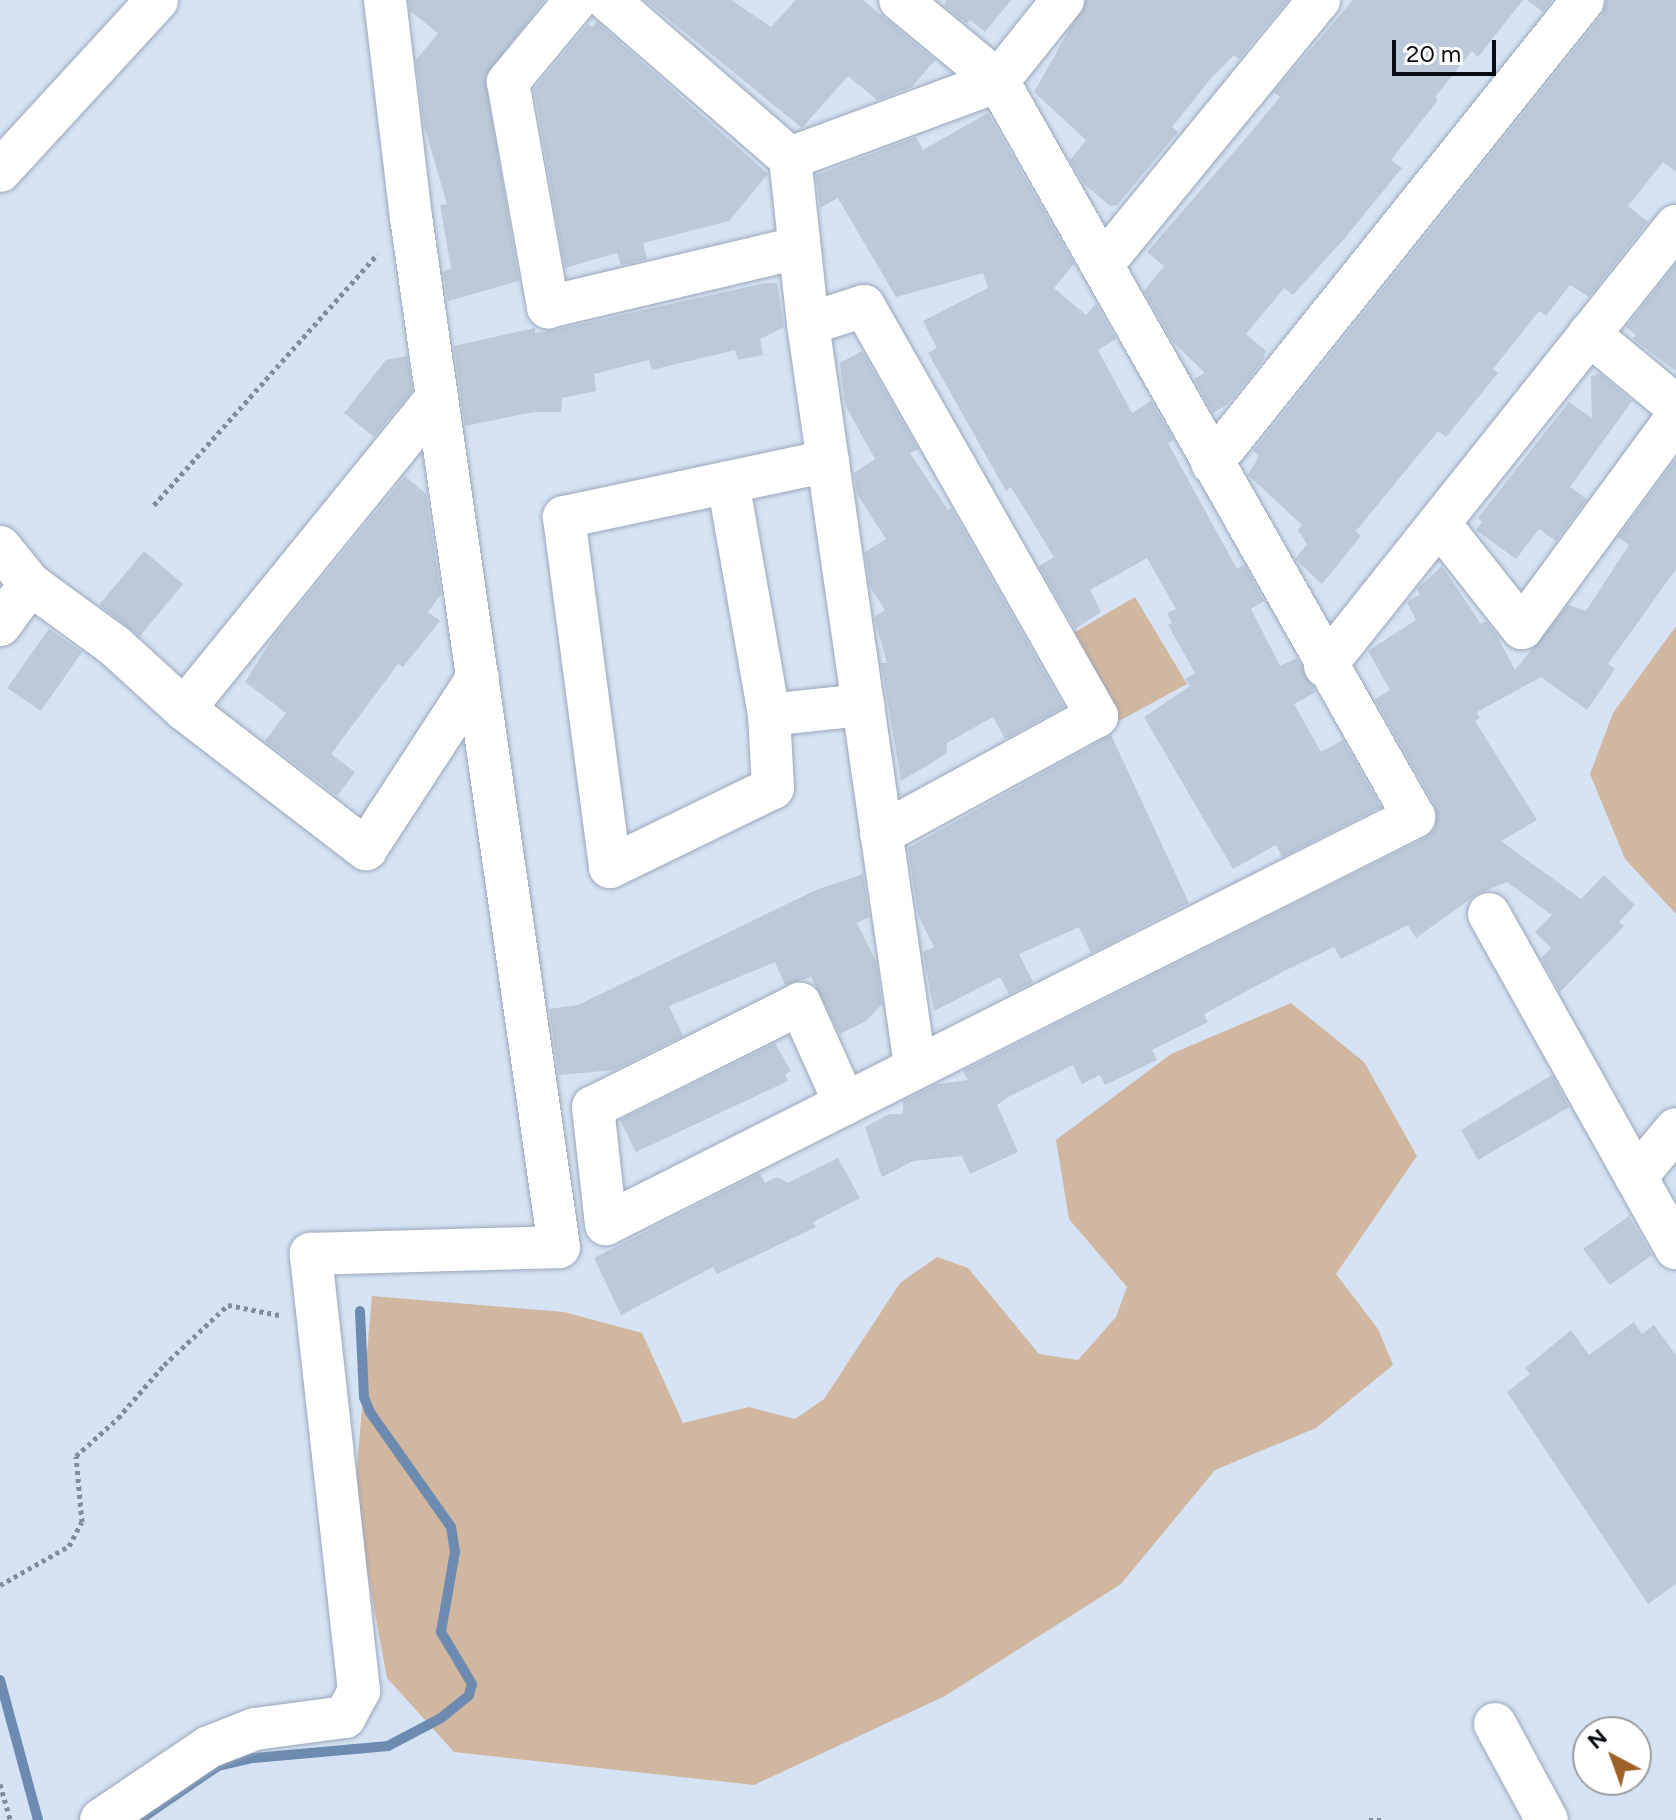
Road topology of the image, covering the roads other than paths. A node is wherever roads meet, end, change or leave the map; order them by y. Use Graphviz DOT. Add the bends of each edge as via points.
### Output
graph roads {
  1 [pos="157,0"];
  2 [pos="385,0"];
  3 [pos="576,0"];
  4 [pos="608,0"];
  5 [pos="900,0"];
  6 [pos="1063,0"];
  7 [pos="1319,0"];
  8 [pos="1583,0"];
  9 [pos="998,81"];
  10 [pos="790,158"];
  11 [pos="0,171"];
  12 [pos="1676,226"];
  13 [pos="798,248"];
  14 [pos="1102,265"];
  15 [pos="808,324"];
  16 [pos="1589,334"];
  17 [pos="437,398"];
  18 [pos="1676,406"];
  19 [pos="1676,418"];
  20 [pos="828,461"];
  21 [pos="1212,463"];
  22 [pos="728,482"];
  23 [pos="1439,523"];
  24 [pos="0,547"];
  25 [pos="30,584"];
  26 [pos="0,625"];
  27 [pos="1325,666"];
  28 [pos="478,677"];
  29 [pos="863,705"];
  30 [pos="184,709"];
  31 [pos="769,715"];
  32 [pos="881,834"];
  33 [pos="1489,914"];
  34 [pos="915,1066"];
  35 [pos="845,1104"];
  36 [pos="1676,1129"];
  37 [pos="1636,1177"];
  38 [pos="1676,1248"];
  39 [pos="1495,1724"];
  40 [pos="101,1820"];
  41 [pos="1547,1820"];
  1 -- 11 [label="street"];
  2 -- 17 [label="street"];
  3 -- 13 [label="street" via="508,82 548,307"];
  4 -- 10 [label="street"];
  5 -- 9 [label="street"];
  6 -- 9 [label="street"];
  7 -- 14 [label="street"];
  8 -- 21 [label="street"];
  9 -- 10 [label="street"];
  9 -- 14 [label="street"];
  10 -- 13 [label="street"];
  12 -- 16 [label="street"];
  13 -- 15 [label="street"];
  14 -- 21 [label="street"];
  15 -- 20 [label="street"];
  15 -- 32 [label="street" via="864,306 1097,716"];
  16 -- 18 [label="street"];
  16 -- 23 [label="street"];
  17 -- 28 [label="street"];
  17 -- 30 [label="street"];
  19 -- 23 [label="street" via="1522,628"];
  20 -- 22 [label="street"];
  20 -- 29 [label="street"];
  21 -- 27 [label="street"];
  22 -- 31 [label="street"];
  22 -- 31 [label="street" via="564,517 610,867 773,788"];
  23 -- 27 [label="street"];
  24 -- 25 [label="street"];
  25 -- 26 [label="street"];
  25 -- 30 [label="street" via="115,646"];
  27 -- 34 [label="street" via="1414,817"];
  28 -- 30 [label="street" via="366,849"];
  28 -- 40 [label="street" via="559,1247 311,1254 359,1691 345,1717 255,1729 209,1747"];
  29 -- 31 [label="street"];
  29 -- 32 [label="street"];
  32 -- 34 [label="street"];
  33 -- 37 [label="street"];
  34 -- 35 [label="street"];
  35 -- 35 [label="street" via="800,1004 593,1107 606,1224"];
  36 -- 37 [label="street"];
  37 -- 38 [label="street"];
  39 -- 41 [label="street"];
}
